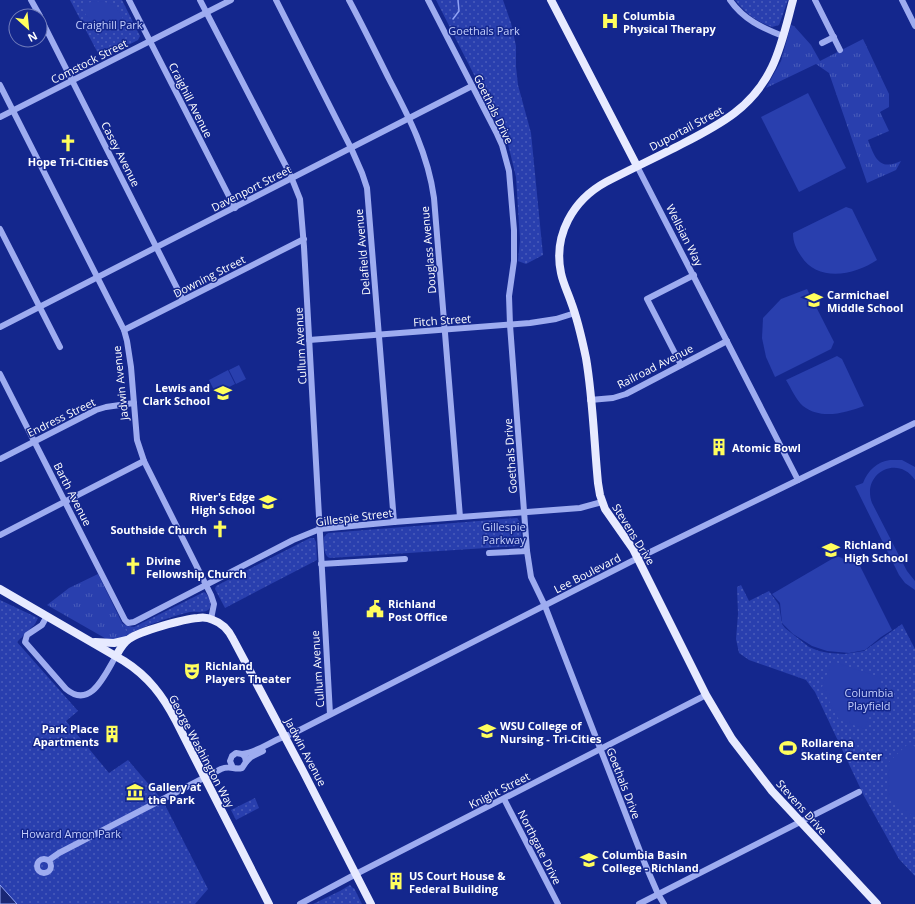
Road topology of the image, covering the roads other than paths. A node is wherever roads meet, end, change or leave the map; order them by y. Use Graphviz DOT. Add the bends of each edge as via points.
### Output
graph roads {
  1 [pos="129,0"];
  2 [pos="200,0"];
  3 [pos="231,0"];
  4 [pos="276,0"];
  5 [pos="349,0"];
  6 [pos="428,0"];
  7 [pos="551,0"];
  8 [pos="730,0"];
  9 [pos="793,0"];
  10 [pos="815,0"];
  11 [pos="902,0"];
  12 [pos="206,12"];
  13 [pos="915,26"];
  14 [pos="48,32"];
  15 [pos="783,36"];
  16 [pos="834,37"];
  17 [pos="150,41"];
  18 [pos="822,43"];
  19 [pos="840,50"];
  20 [pos="73,80"];
  21 [pos="0,85"];
  22 [pos="472,86"];
  23 [pos="13,111"];
  24 [pos="0,117"];
  25 [pos="410,119"];
  26 [pos="351,148"];
  27 [pos="637,166"];
  28 [pos="292,178"];
  29 [pos="235,208"];
  30 [pos="0,229"];
  31 [pos="304,239"];
  32 [pos="157,247"];
  33 [pos="694,276"];
  34 [pos="98,277"];
  35 [pos="183,300"];
  36 [pos="39,307"];
  37 [pos="575,313"];
  38 [pos="510,325"];
  39 [pos="0,327"];
  40 [pos="445,329"];
  41 [pos="124,330"];
  42 [pos="379,334"];
  43 [pos="309,340"];
  44 [pos="727,341"];
  45 [pos="60,346"];
  46 [pos="681,365"];
  47 [pos="0,374"];
  48 [pos="590,400"];
  49 [pos="134,403"];
  50 [pos="915,423"];
  51 [pos="34,441"];
  52 [pos="0,458"];
  53 [pos="144,461"];
  54 [pos="798,480"];
  55 [pos="65,501"];
  56 [pos="602,502"];
  57 [pos="524,512"];
  58 [pos="460,517"];
  59 [pos="394,522"];
  60 [pos="320,529"];
  61 [pos="0,535"];
  62 [pos="527,551"];
  63 [pos="489,553"];
  64 [pos="638,558"];
  65 [pos="405,559"];
  66 [pos="321,564"];
  67 [pos="206,585"];
  68 [pos="0,589"];
  69 [pos="545,606"];
  70 [pos="47,616"];
  71 [pos="212,619"];
  72 [pos="128,623"];
  73 [pos="130,638"];
  74 [pos="90,641"];
  75 [pos="116,656"];
  76 [pos="706,695"];
  77 [pos="330,714"];
  78 [pos="288,736"];
  79 [pos="600,749"];
  80 [pos="242,754"];
  81 [pos="246,762"];
  82 [pos="233,768"];
  83 [pos="204,777"];
  84 [pos="859,792"];
  85 [pos="504,799"];
  86 [pos="800,823"];
  87 [pos="49,860"];
  88 [pos="356,874"];
  89 [pos="658,894"];
  90 [pos="269,904"];
  91 [pos="300,904"];
  92 [pos="371,904"];
  93 [pos="558,904"];
  94 [pos="639,904"];
  95 [pos="664,904"];
  96 [pos="877,904"];
  1 -- 17 [label="street, Craighill Avenue"];
  2 -- 12 [label="street, Cullum Avenue"];
  3 -- 12 [label="street, Comstock Street"];
  4 -- 26 [label="street, Delafield Avenue"];
  5 -- 25 [label="street, Douglass Avenue"];
  6 -- 22 [label="street, Goethals Drive"];
  7 -- 27 [label="main road, Wellsian Way"];
  8 -- 15 [label="street" via="750,21"];
  9 -- 15 [label="main road, Duportail Street"];
  10 -- 16 [label="street"];
  11 -- 13 [label="street"];
  12 -- 17 [label="street, Comstock Street"];
  12 -- 28 [label="street, Cullum Avenue"];
  14 -- 20 [label="street, Casey Avenue"];
  15 -- 27 [label="main road, Duportail Street" via="769,73 757,92 739,110 717,126"];
  16 -- 18 [label="street"];
  16 -- 19 [label="street"];
  17 -- 20 [label="street, Comstock Street"];
  17 -- 29 [label="street, Craighill Avenue"];
  20 -- 23 [label="street, Comstock Street"];
  20 -- 32 [label="street, Casey Avenue"];
  21 -- 23 [label="street, Jadwin Avenue"];
  22 -- 25 [label="street, Davenport Street"];
  22 -- 38 [label="street, Goethals Drive" via="502,146 509,171 515,253 509,296"];
  23 -- 24 [label="street, Comstock Street"];
  23 -- 34 [label="street, Jadwin Avenue"];
  25 -- 26 [label="street, Davenport Street"];
  25 -- 40 [label="street, Douglass Avenue" via="422,146 432,186"];
  26 -- 28 [label="street, Davenport Street"];
  26 -- 42 [label="street, Delafield Avenue" via="366,188"];
  27 -- 33 [label="street, Wellsian Way"];
  27 -- 37 [label="main road, Stevens Drive" via="590,191 575,208 565,226 560,267"];
  28 -- 29 [label="street, Davenport Street"];
  28 -- 31 [label="street, Cullum Avenue" via="300,199"];
  29 -- 32 [label="street, Davenport Street"];
  30 -- 36 [label="street"];
  31 -- 35 [label="street, Downing Street"];
  31 -- 43 [label="street, Cullum Avenue"];
  32 -- 34 [label="street, Davenport Street"];
  32 -- 35 [label="street, Casey Avenue"];
  33 -- 44 [label="street, Wellsian Way"];
  33 -- 46 [label="street" via="647,299"];
  34 -- 36 [label="street, Davenport Street"];
  34 -- 41 [label="street, Jadwin Avenue"];
  35 -- 41 [label="street, Downing Street"];
  36 -- 39 [label="street, Davenport Street"];
  36 -- 45 [label="street"];
  37 -- 38 [label="street, Fitch Street" via="549,320"];
  37 -- 48 [label="main road, Stevens Drive" via="586,358"];
  38 -- 40 [label="street, Fitch Street"];
  38 -- 57 [label="street, Goethals Drive"];
  40 -- 42 [label="street, Fitch Street"];
  40 -- 58 [label="street, Douglass Avenue"];
  41 -- 49 [label="street, Jadwin Avenue"];
  42 -- 43 [label="street, Fitch Street"];
  42 -- 59 [label="street, Delafield Avenue"];
  43 -- 60 [label="street, Cullum Avenue"];
  44 -- 46 [label="street, Railroad Avenue"];
  44 -- 54 [label="street, Wellsian Way"];
  46 -- 48 [label="street, Railroad Avenue" via="626,394"];
  47 -- 51 [label="street, Barth Avenue"];
  48 -- 56 [label="main road, Stevens Drive"];
  49 -- 51 [label="street, Endress Street" via="101,408"];
  49 -- 53 [label="street, Jadwin Avenue" via="137,440"];
  50 -- 54 [label="street, Lee Boulevard"];
  51 -- 52 [label="street, Endress Street"];
  51 -- 55 [label="street, Barth Avenue"];
  53 -- 55 [label="street"];
  53 -- 67 [label="street, Jadwin Avenue"];
  54 -- 64 [label="street, Lee Boulevard"];
  55 -- 61 [label="street"];
  55 -- 72 [label="street, Barth Avenue"];
  56 -- 57 [label="street, Gillespie Street" via="580,508"];
  56 -- 64 [label="main road, Stevens Drive"];
  57 -- 58 [label="street, Gillespie Street"];
  57 -- 62 [label="street, Goethals Drive"];
  58 -- 59 [label="street, Gillespie Street"];
  59 -- 60 [label="street, Gillespie Street"];
  60 -- 66 [label="street, Cullum Avenue"];
  60 -- 67 [label="street, Gillespie Street" via="293,540"];
  62 -- 63 [label="street"];
  62 -- 69 [label="street, Goethals Drive" via="531,575"];
  64 -- 69 [label="street, Lee Boulevard"];
  64 -- 76 [label="main road, Stevens Drive"];
  65 -- 66 [label="street"];
  66 -- 77 [label="street, Cullum Avenue"];
  67 -- 71 [label="street, Jadwin Avenue" via="214,602"];
  67 -- 72 [label="street, Gillespie Street"];
  68 -- 70 [label="main road, George Washington Way"];
  69 -- 77 [label="street, Lee Boulevard"];
  69 -- 79 [label="street, Goethals Drive"];
  70 -- 74 [label="main road, George Washington Way"];
  70 -- 75 [label="street" via="42,625 27,635 25,642 72,694 83,695 93,691"];
  71 -- 73 [label="main road" via="187,619"];
  71 -- 78 [label="main road, Jadwin Avenue" via="220,623 232,637"];
  73 -- 74 [label="main road" via="114,643"];
  73 -- 75 [label="main road"];
  74 -- 75 [label="main road, George Washington Way"];
  75 -- 83 [label="main road, George Washington Way" via="150,681 164,700"];
  76 -- 79 [label="street, Knight Street"];
  76 -- 86 [label="main road, Stevens Drive" via="744,756"];
  77 -- 78 [label="street, Lee Boulevard"];
  78 -- 80 [label="street, Lee Boulevard"];
  78 -- 81 [label="street, Lee Boulevard"];
  78 -- 88 [label="main road, Jadwin Avenue"];
  79 -- 85 [label="street, Knight Street"];
  79 -- 89 [label="street, Goethals Drive"];
  80 -- 81 [label="street"];
  80 -- 82 [label="street, Lee Boulevard" via="236,753 232,756 230,763"];
  81 -- 82 [label="street, Lee Boulevard" via="242,768"];
  82 -- 83 [label="street, Lee Boulevard" via="224,768"];
  83 -- 87 [label="street, Lee Boulevard"];
  83 -- 90 [label="main road, George Washington Way"];
  84 -- 86 [label="street"];
  85 -- 88 [label="street, Knight Street"];
  85 -- 93 [label="street, Northgate Drive"];
  86 -- 89 [label="street"];
  86 -- 96 [label="main road, Stevens Drive"];
  88 -- 91 [label="street, Knight Street"];
  88 -- 92 [label="main road, Jadwin Avenue"];
  89 -- 94 [label="street"];
  89 -- 95 [label="street, Goethals Drive"];
}
